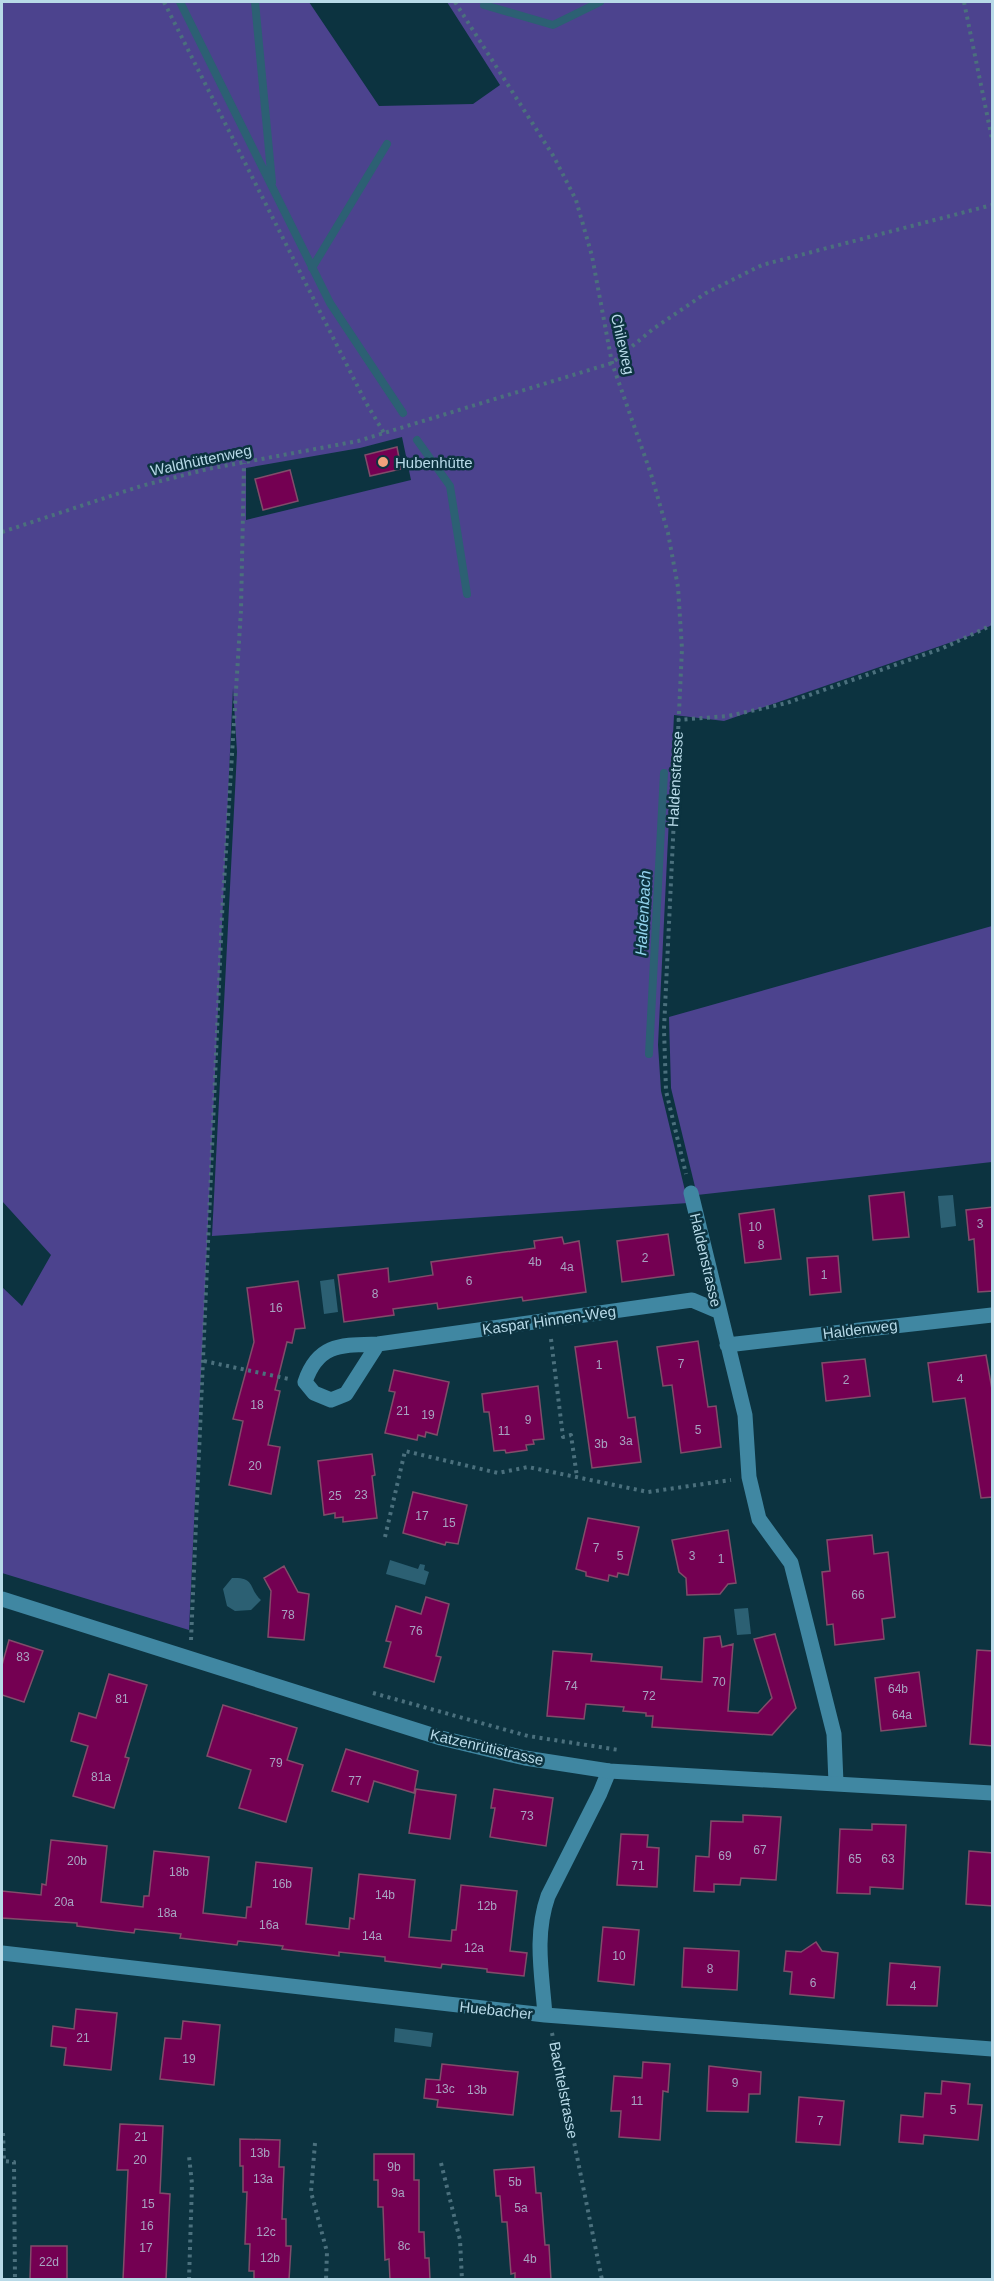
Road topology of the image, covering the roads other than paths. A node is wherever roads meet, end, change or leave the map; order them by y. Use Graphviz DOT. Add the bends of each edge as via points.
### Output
graph roads {
  1 [pos="691,1193"];
  2 [pos="718,1311"];
  3 [pos="993,1315"];
  4 [pos="378,1344"];
  5 [pos="727,1345"];
  6 [pos="2,1599"];
  7 [pos="609,1771"];
  8 [pos="836,1783"];
  9 [pos="993,1792"];
  10 [pos="2,1953"];
  11 [pos="545,2015"];
  12 [pos="993,2049"];
  1 -- 2 [label="street, Haldenstrasse"];
  2 -- 4 [label="street, Kaspar Hinnen-Weg" via="692,1300"];
  2 -- 5 [label="street, Haldenstrasse"];
  3 -- 5 [label="street, Haldenweg"];
  4 -- 4 [label="street, Kaspar Hinnen-Weg" via="326,1350 311,1364 305,1382 314,1393 331,1400 346,1394"];
  5 -- 8 [label="street, Haldenstrasse" via="745,1415 749,1477 759,1519 791,1563 834,1734"];
  6 -- 7 [label="street, Katzenrütistrasse" via="441,1738 525,1758"];
  7 -- 8 [label="street, Katzenrütistrasse"];
  7 -- 11 [label="street" via="542,1913 538,1954"];
  8 -- 9 [label="street, Katzenrütistrasse"];
  10 -- 11 [label="street, Huebacher"];
  11 -- 12 [label="street, Huebacher"];
}
